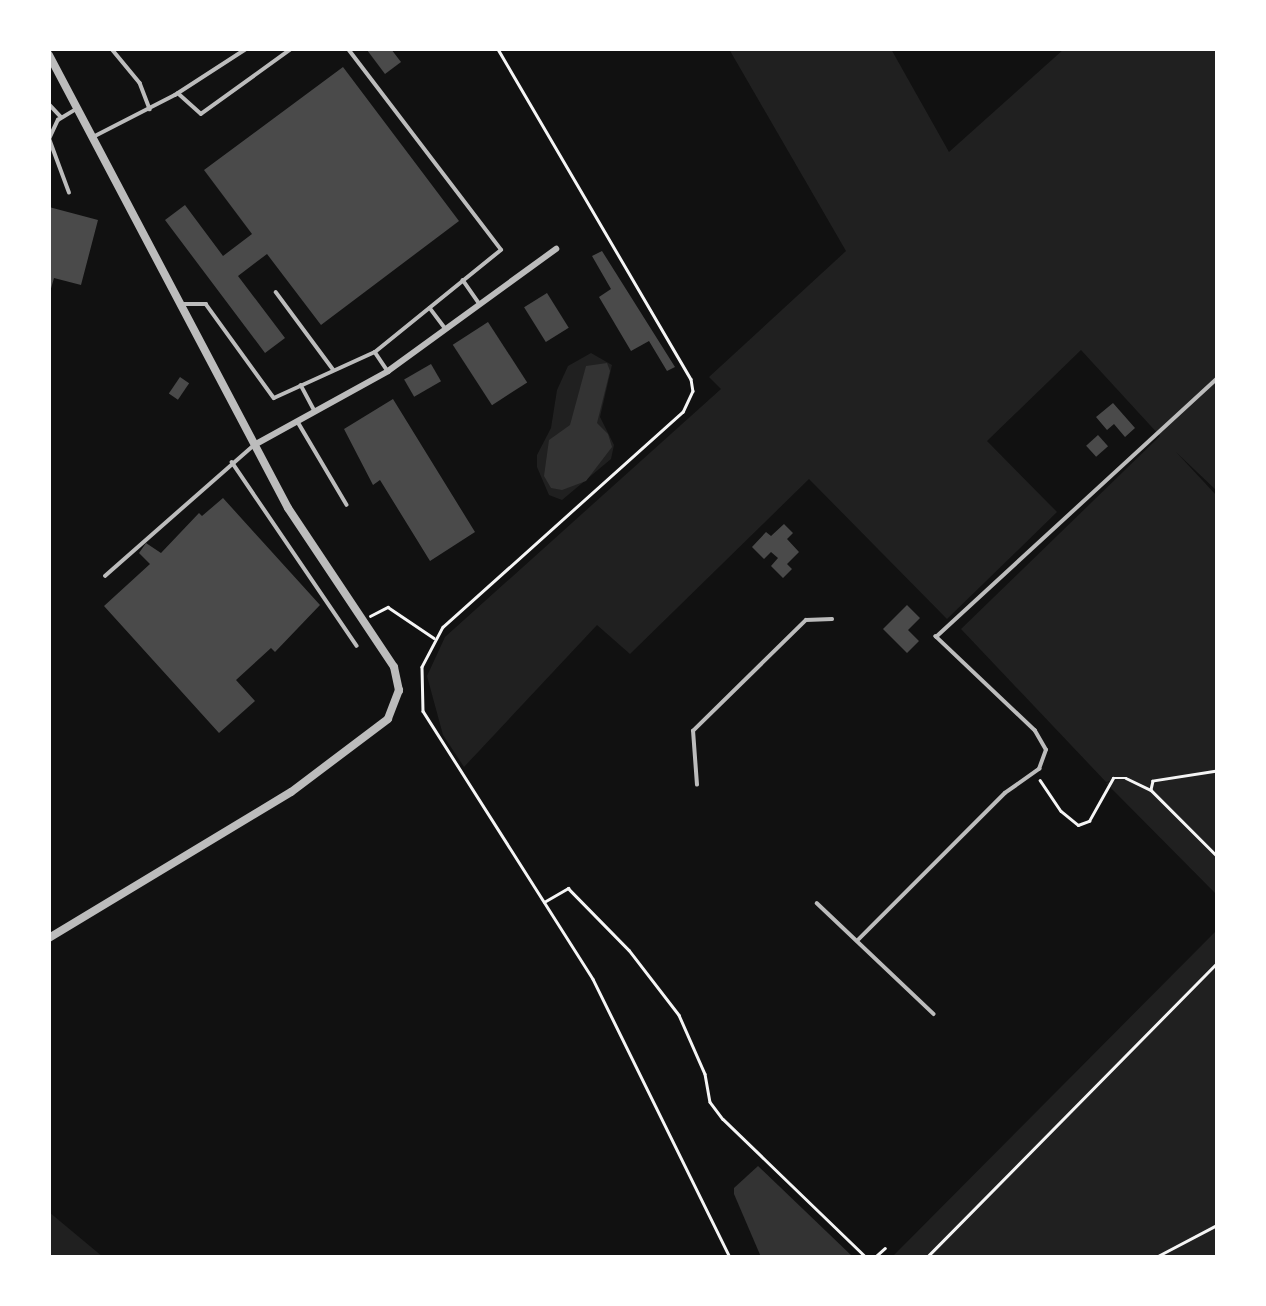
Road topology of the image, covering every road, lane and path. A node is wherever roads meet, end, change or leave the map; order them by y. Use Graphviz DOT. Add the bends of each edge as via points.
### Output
graph roads {
  1 [pos="112,49"];
  2 [pos="246,49"];
  3 [pos="291,49"];
  4 [pos="348,49"];
  5 [pos="498,49"];
  6 [pos="49,55"];
  7 [pos="178,93"];
  8 [pos="49,104"];
  9 [pos="78,108"];
  10 [pos="150,109"];
  11 [pos="61,117"];
  12 [pos="93,137"];
  13 [pos="49,139"];
  14 [pos="69,193"];
  15 [pos="556,248"];
  16 [pos="463,280"];
  17 [pos="276,292"];
  18 [pos="183,304"];
  19 [pos="480,304"];
  20 [pos="430,308"];
  21 [pos="446,330"];
  22 [pos="375,352"];
  23 [pos="333,369"];
  24 [pos="388,371"];
  25 [pos="1217,379"];
  26 [pos="301,385"];
  27 [pos="315,412"];
  28 [pos="298,422"];
  29 [pos="256,444"];
  30 [pos="232,463"];
  31 [pos="346,505"];
  32 [pos="105,576"];
  33 [pos="832,619"];
  34 [pos="364,621"];
  35 [pos="435,638"];
  36 [pos="357,646"];
  37 [pos="1039,769"];
  38 [pos="1217,771"];
  39 [pos="697,785"];
  40 [pos="1150,790"];
  41 [pos="1217,856"];
  42 [pos="544,902"];
  43 [pos="817,903"];
  44 [pos="49,938"];
  45 [pos="857,941"];
  46 [pos="1217,963"];
  47 [pos="934,1014"];
  48 [pos="1217,1225"];
  49 [pos="885,1248"];
  50 [pos="730,1257"];
  51 [pos="866,1257"];
  52 [pos="875,1257"];
  53 [pos="927,1257"];
  54 [pos="1156,1257"];
  1 -- 10 [label="lane" via="140,83"];
  2 -- 7 [label="lane"];
  3 -- 7 [label="lane" via="201,114"];
  4 -- 16 [label="lane" via="500,250"];
  5 -- 35 [label="path" via="691,379 693,391 683,412"];
  6 -- 9 [label="street"];
  7 -- 10 [label="lane"];
  8 -- 11 [label="lane"];
  9 -- 11 [label="lane"];
  9 -- 12 [label="street"];
  10 -- 12 [label="lane"];
  11 -- 13 [label="lane"];
  12 -- 18 [label="street"];
  13 -- 14 [label="lane"];
  15 -- 19 [label="street"];
  16 -- 19 [label="lane"];
  16 -- 20 [label="lane"];
  17 -- 23 [label="lane"];
  18 -- 26 [label="lane" via="206,304 274,398"];
  18 -- 29 [label="street"];
  19 -- 21 [label="street"];
  20 -- 21 [label="lane"];
  20 -- 22 [label="lane"];
  21 -- 24 [label="street"];
  22 -- 23 [label="lane"];
  22 -- 24 [label="lane"];
  23 -- 26 [label="lane"];
  24 -- 27 [label="street"];
  25 -- 37 [label="lane" via="936,637 1035,731 1046,750"];
  26 -- 27 [label="lane"];
  27 -- 28 [label="street"];
  28 -- 29 [label="street"];
  28 -- 31 [label="lane"];
  29 -- 30 [label="lane"];
  29 -- 34 [label="street" via="288,508"];
  30 -- 32 [label="lane"];
  30 -- 36 [label="lane"];
  33 -- 39 [label="lane" via="806,620 693,731"];
  34 -- 35 [label="path" via="388,607"];
  34 -- 44 [label="street" via="394,667 399,690 388,719 291,792"];
  35 -- 42 [label="path" via="422,667 423,711"];
  37 -- 40 [label="path" via="1049,795 1078,825 1089,821 1113,778 1126,778"];
  37 -- 45 [label="lane" via="1005,793"];
  38 -- 40 [label="path" via="1153,780"];
  40 -- 41 [label="path"];
  42 -- 50 [label="path" via="593,979"];
  42 -- 51 [label="path" via="568,888 629,950 679,1015 705,1074 710,1102"];
  43 -- 45 [label="lane"];
  45 -- 47 [label="lane"];
  46 -- 53 [label="path"];
  48 -- 54 [label="path"];
  49 -- 52 [label="path"];
}
